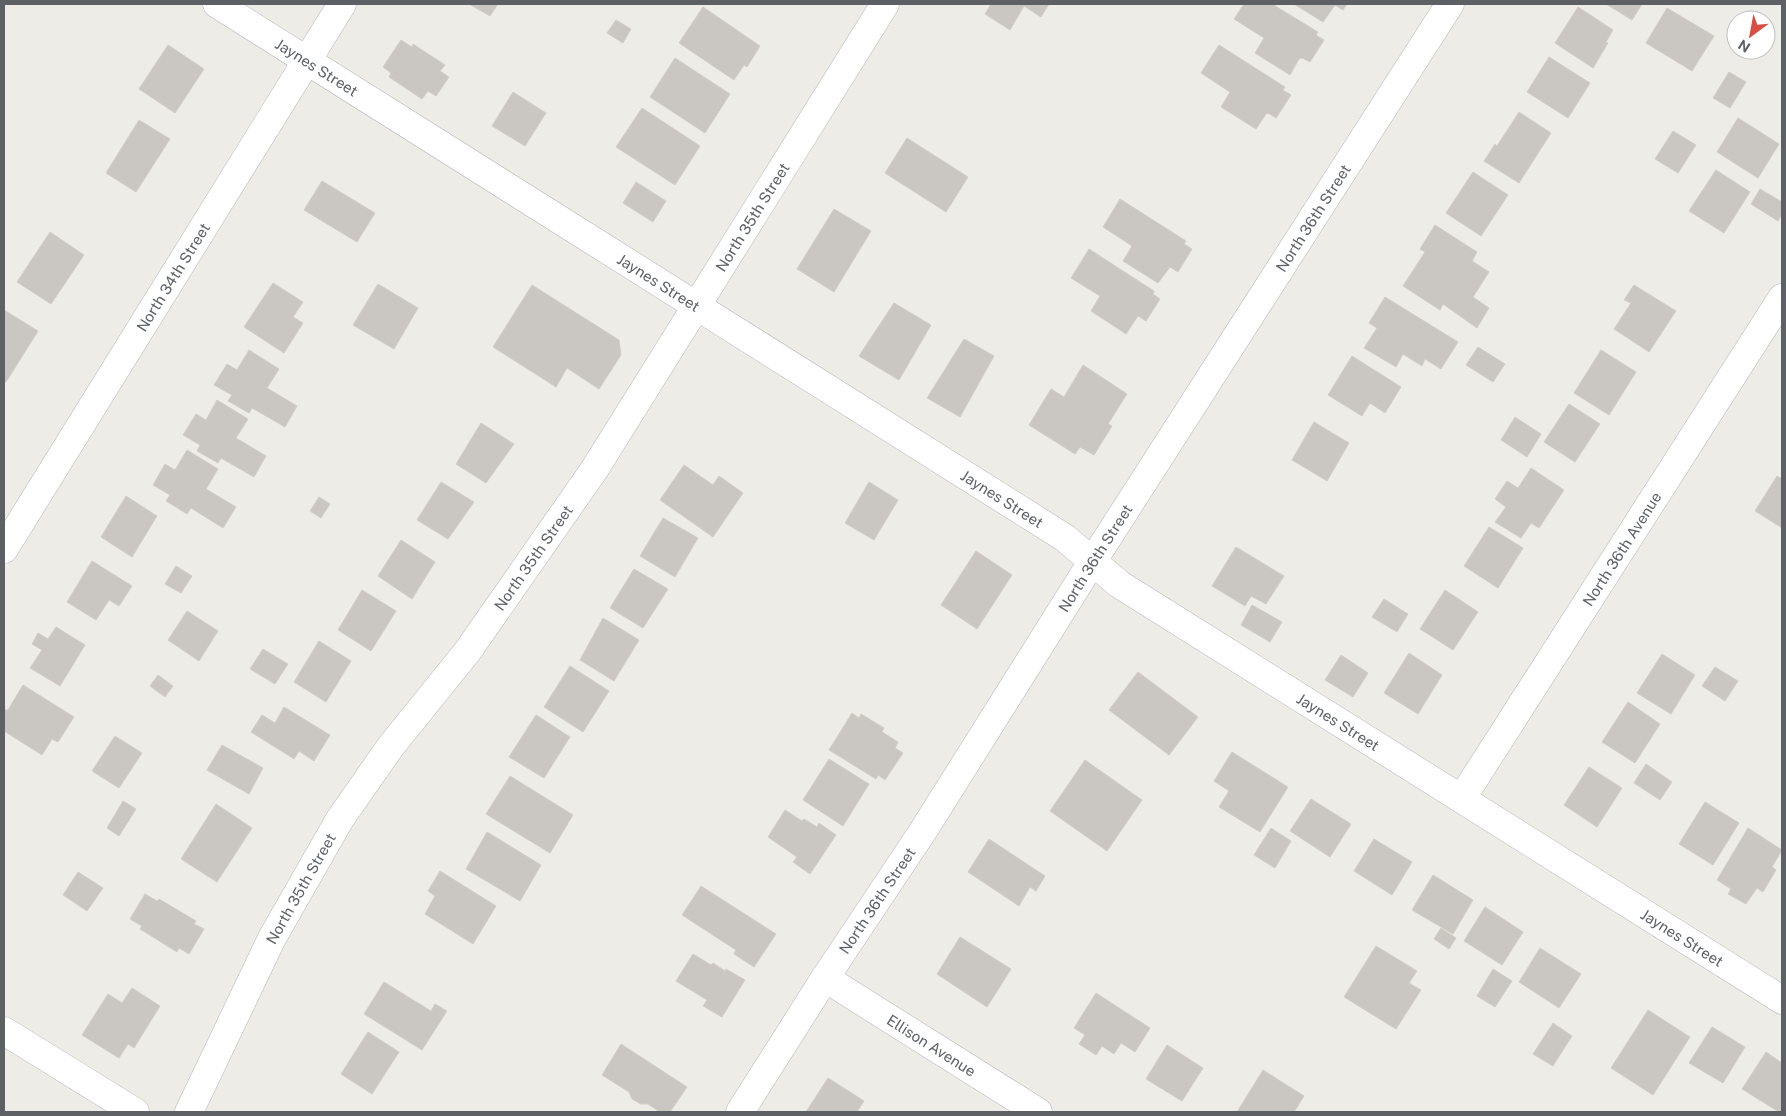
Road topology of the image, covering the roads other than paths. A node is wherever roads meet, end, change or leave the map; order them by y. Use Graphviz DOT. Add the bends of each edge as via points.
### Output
graph roads {
  1 [pos="217,4"];
  2 [pos="342,4"];
  3 [pos="886,4"];
  4 [pos="1450,4"];
  5 [pos="306,60"];
  6 [pos="1782,298"];
  7 [pos="696,308"];
  8 [pos="4,549"];
  9 [pos="1092,562"];
  10 [pos="1462,798"];
  11 [pos="825,978"];
  12 [pos="1782,1000"];
  13 [pos="4,1031"];
  14 [pos="135,1112"];
  15 [pos="189,1112"];
  16 [pos="740,1112"];
  17 [pos="1038,1112"];
  1 -- 5 [label="street, Jaynes Street"];
  2 -- 5 [label="street, North 34th Street"];
  3 -- 7 [label="street, North 35th Street"];
  4 -- 9 [label="street, North 36th Street"];
  5 -- 7 [label="street, Jaynes Street"];
  5 -- 8 [label="street, North 34th Street"];
  6 -- 10 [label="street, North 36th Avenue"];
  7 -- 9 [label="street, Jaynes Street" via="1064,538"];
  7 -- 15 [label="street, North 35th Street" via="526,571 467,652 391,746 340,819 272,938"];
  9 -- 10 [label="street, Jaynes Street" via="1119,584"];
  9 -- 11 [label="street, North 36th Street" via="923,831"];
  10 -- 12 [label="street, Jaynes Street"];
  11 -- 16 [label="street, North 36th Street"];
  11 -- 17 [label="street, Ellison Avenue"];
  13 -- 14 [label="street"];
}
